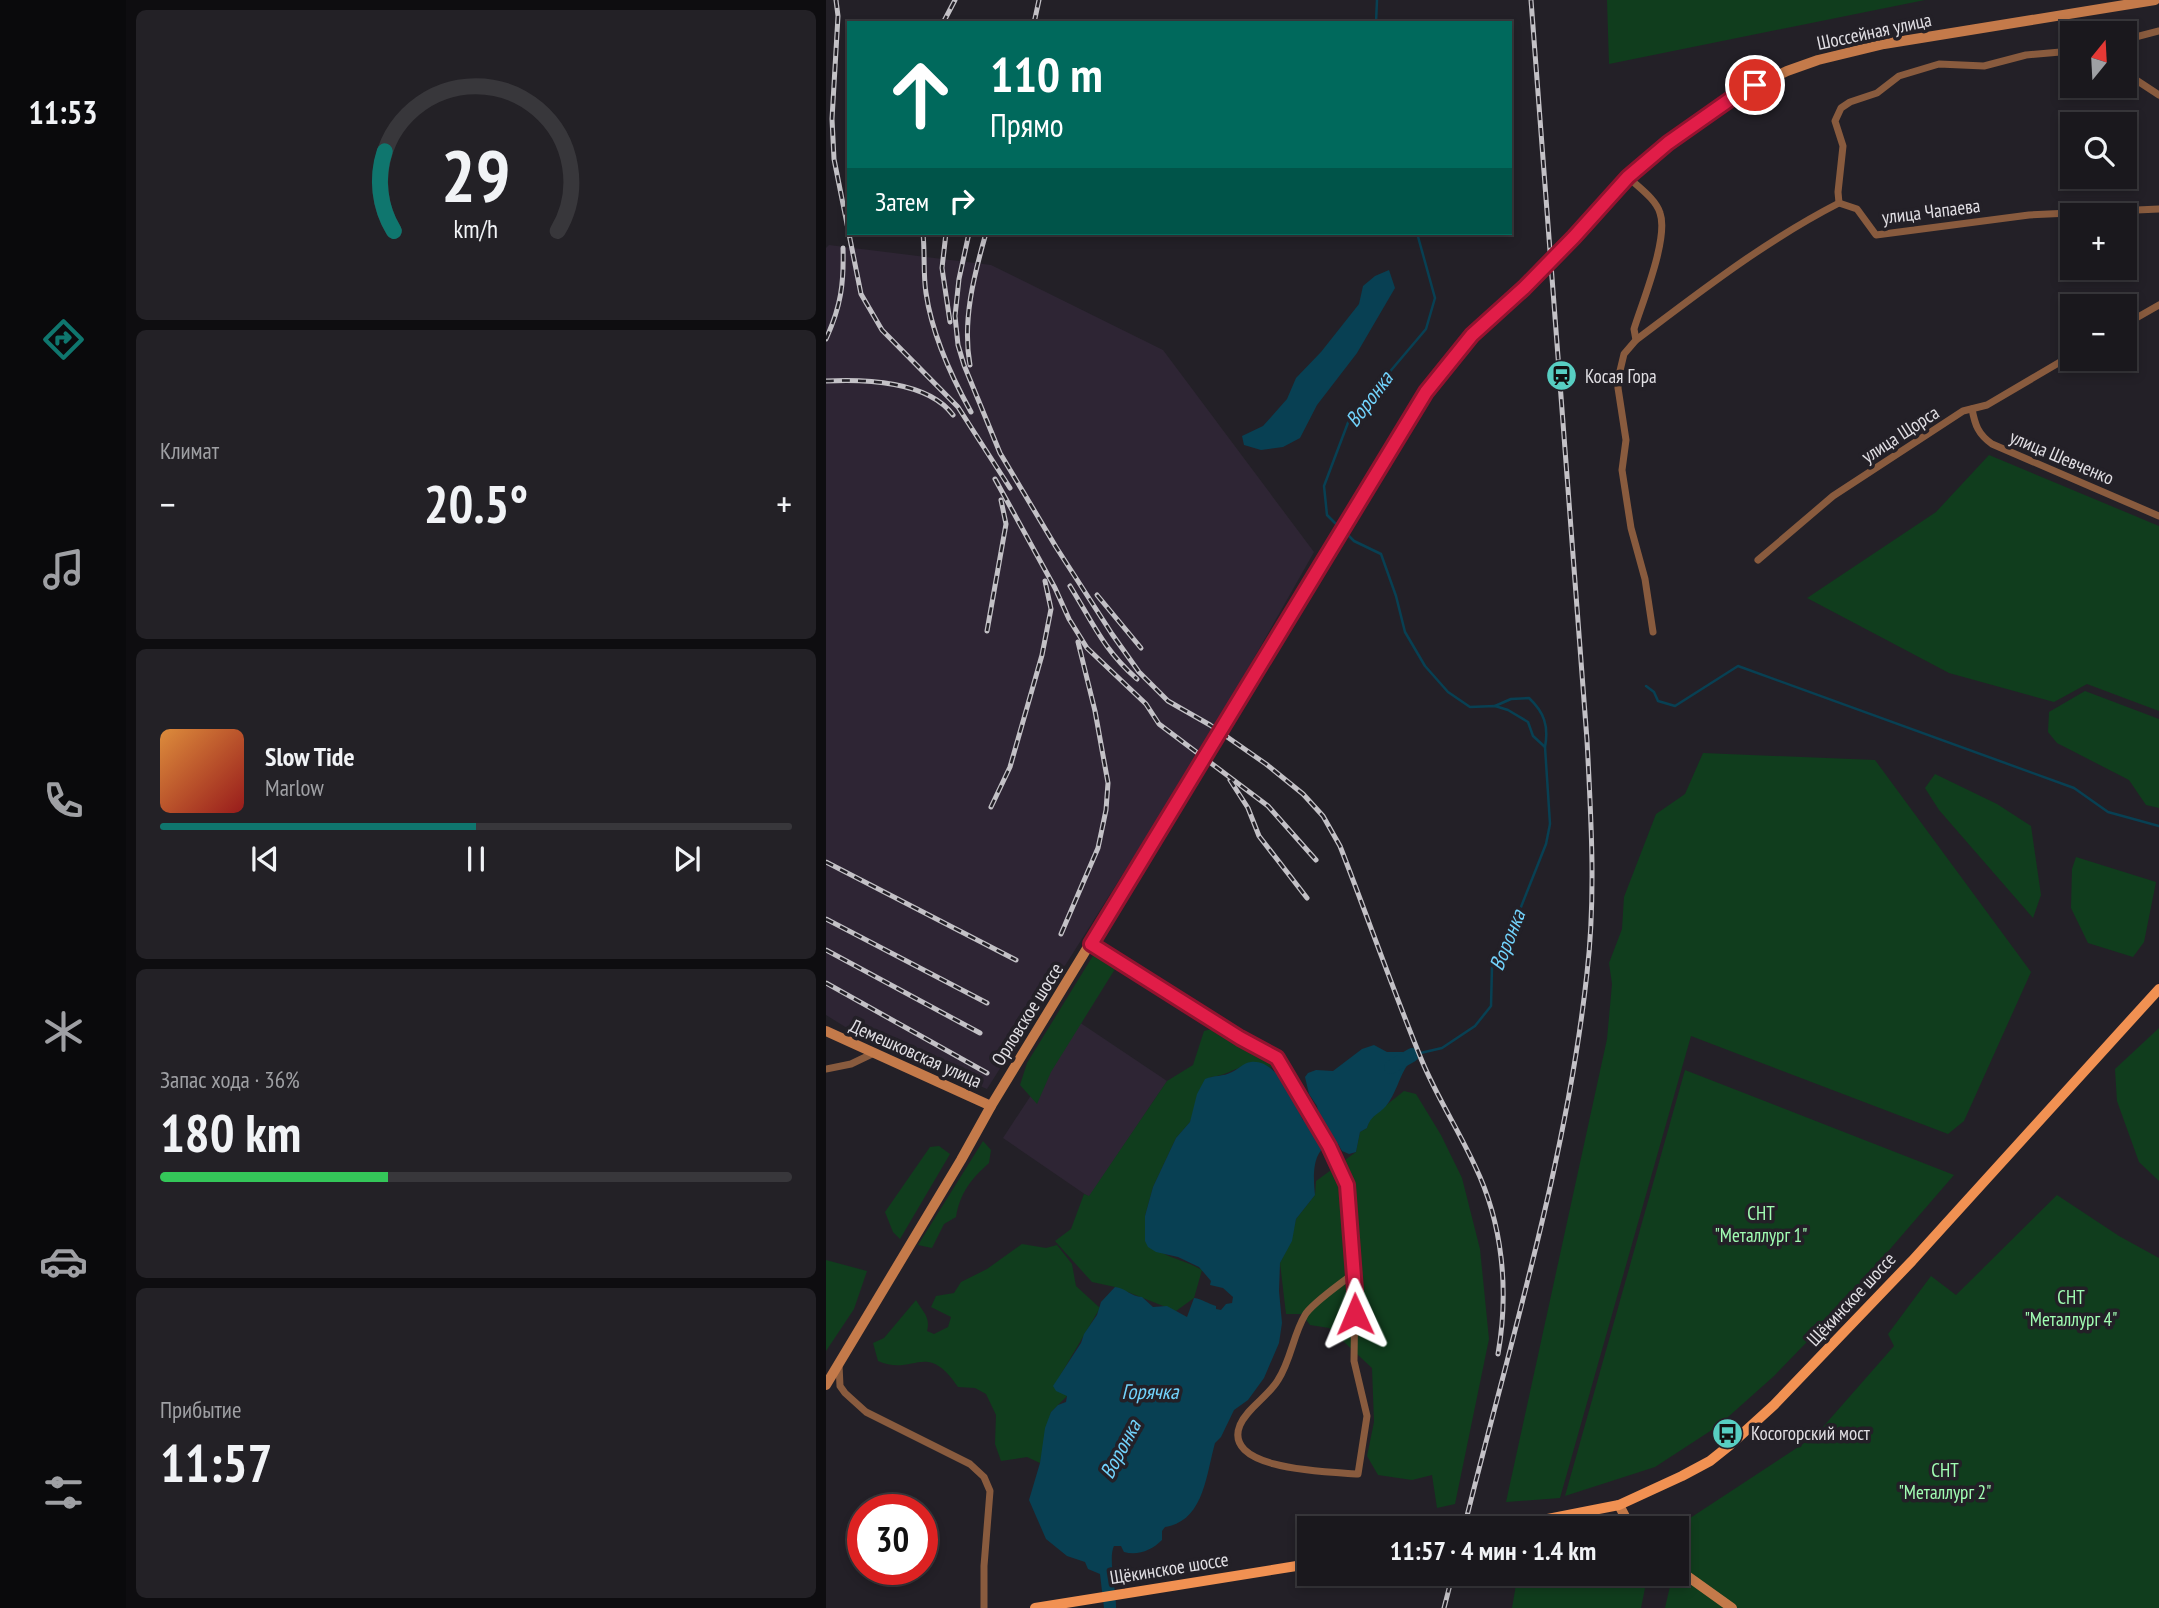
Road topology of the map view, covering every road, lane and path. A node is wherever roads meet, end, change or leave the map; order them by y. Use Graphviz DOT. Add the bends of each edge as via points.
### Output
graph roads {
  1 [pos="2155,0"];
  2 [pos="2159,30"];
  3 [pos="2137,36"];
  4 [pos="2060,52"];
  5 [pos="2137,81"];
  6 [pos="2159,95"];
  7 [pos="1628,177"];
  8 [pos="1839,204"];
  9 [pos="2159,209"];
  10 [pos="1524,288"];
  11 [pos="2159,305"];
  12 [pos="2137,318"];
  13 [pos="1636,341"];
  14 [pos="2060,362"];
  15 [pos="1972,408"];
  16 [pos="2159,516"];
  17 [pos="1758,560"];
  18 [pos="1653,632"];
  19 [pos="1091,944"];
  20 [pos="2159,989"];
  21 [pos="826,1031"];
  22 [pos="875,1052"];
  23 [pos="826,1069"];
  24 [pos="991,1106"];
  25 [pos="1354,1273"];
  26 [pos="839,1364"];
  27 [pos="826,1385"];
  28 [pos="1619,1505"];
  29 [pos="1563,1516"];
  30 [pos="1625,1516"];
  31 [pos="1297,1566"];
  32 [pos="1689,1577"];
  33 [pos="984,1608"];
  34 [pos="1035,1608"];
  35 [pos="1731,1608"];
  1 -- 7 [label="main road, Шоссейная улица" via="1884,44 1818,60 1732,98"];
  2 -- 3 [label="street"];
  4 -- 8 [label="street" via="1984,66 1939,64 1899,76 1877,93 1841,108 1835,121 1843,146"];
  5 -- 6 [label="street"];
  7 -- 10 [label="main road, Шоссейная улица, bridge"];
  7 -- 13 [label="street" via="1661,214 1661,238 1634,329"];
  8 -- 9 [label="street, улица Чапаева" via="1857,209 1876,235 2029,215"];
  8 -- 13 [label="street" via="1733,266"];
  10 -- 19 [label="main road, Орловское шоссе" via="1472,335 1426,392"];
  11 -- 12 [label="street"];
  13 -- 18 [label="street" via="1624,354 1619,375 1626,440 1622,470"];
  14 -- 15 [label="street, улица Щорса" via="1987,405"];
  15 -- 16 [label="street, улица Шевченко" via="1981,436 1992,444"];
  15 -- 17 [label="street, улица Щорса" via="1833,496"];
  19 -- 24 [label="main road, Орловское шоссе"];
  19 -- 25 [label="street" via="1277,1058 1347,1185"];
  20 -- 28 [label="main road, Щёкинское шоссе" via="1774,1405 1710,1461"];
  21 -- 22 [label="main road, Демешковская улица"];
  22 -- 23 [label="street"];
  22 -- 24 [label="main road, Демешковская улица"];
  24 -- 26 [label="main road, Орловское шоссе"];
  25 -- 25 [label="street" via="1354,1360 1367,1416 1358,1474 1275,1467 1239,1445 1241,1423 1275,1386 1305,1314"];
  26 -- 27 [label="main road, Орловское шоссе"];
  26 -- 33 [label="street" via="845,1394 866,1412 971,1464 984,1477 990,1491"];
  28 -- 29 [label="main road, Щёкинское шоссе"];
  28 -- 30 [label="main road"];
  31 -- 34 [label="main road, Щёкинское шоссе"];
  32 -- 35 [label="main road"];
}
